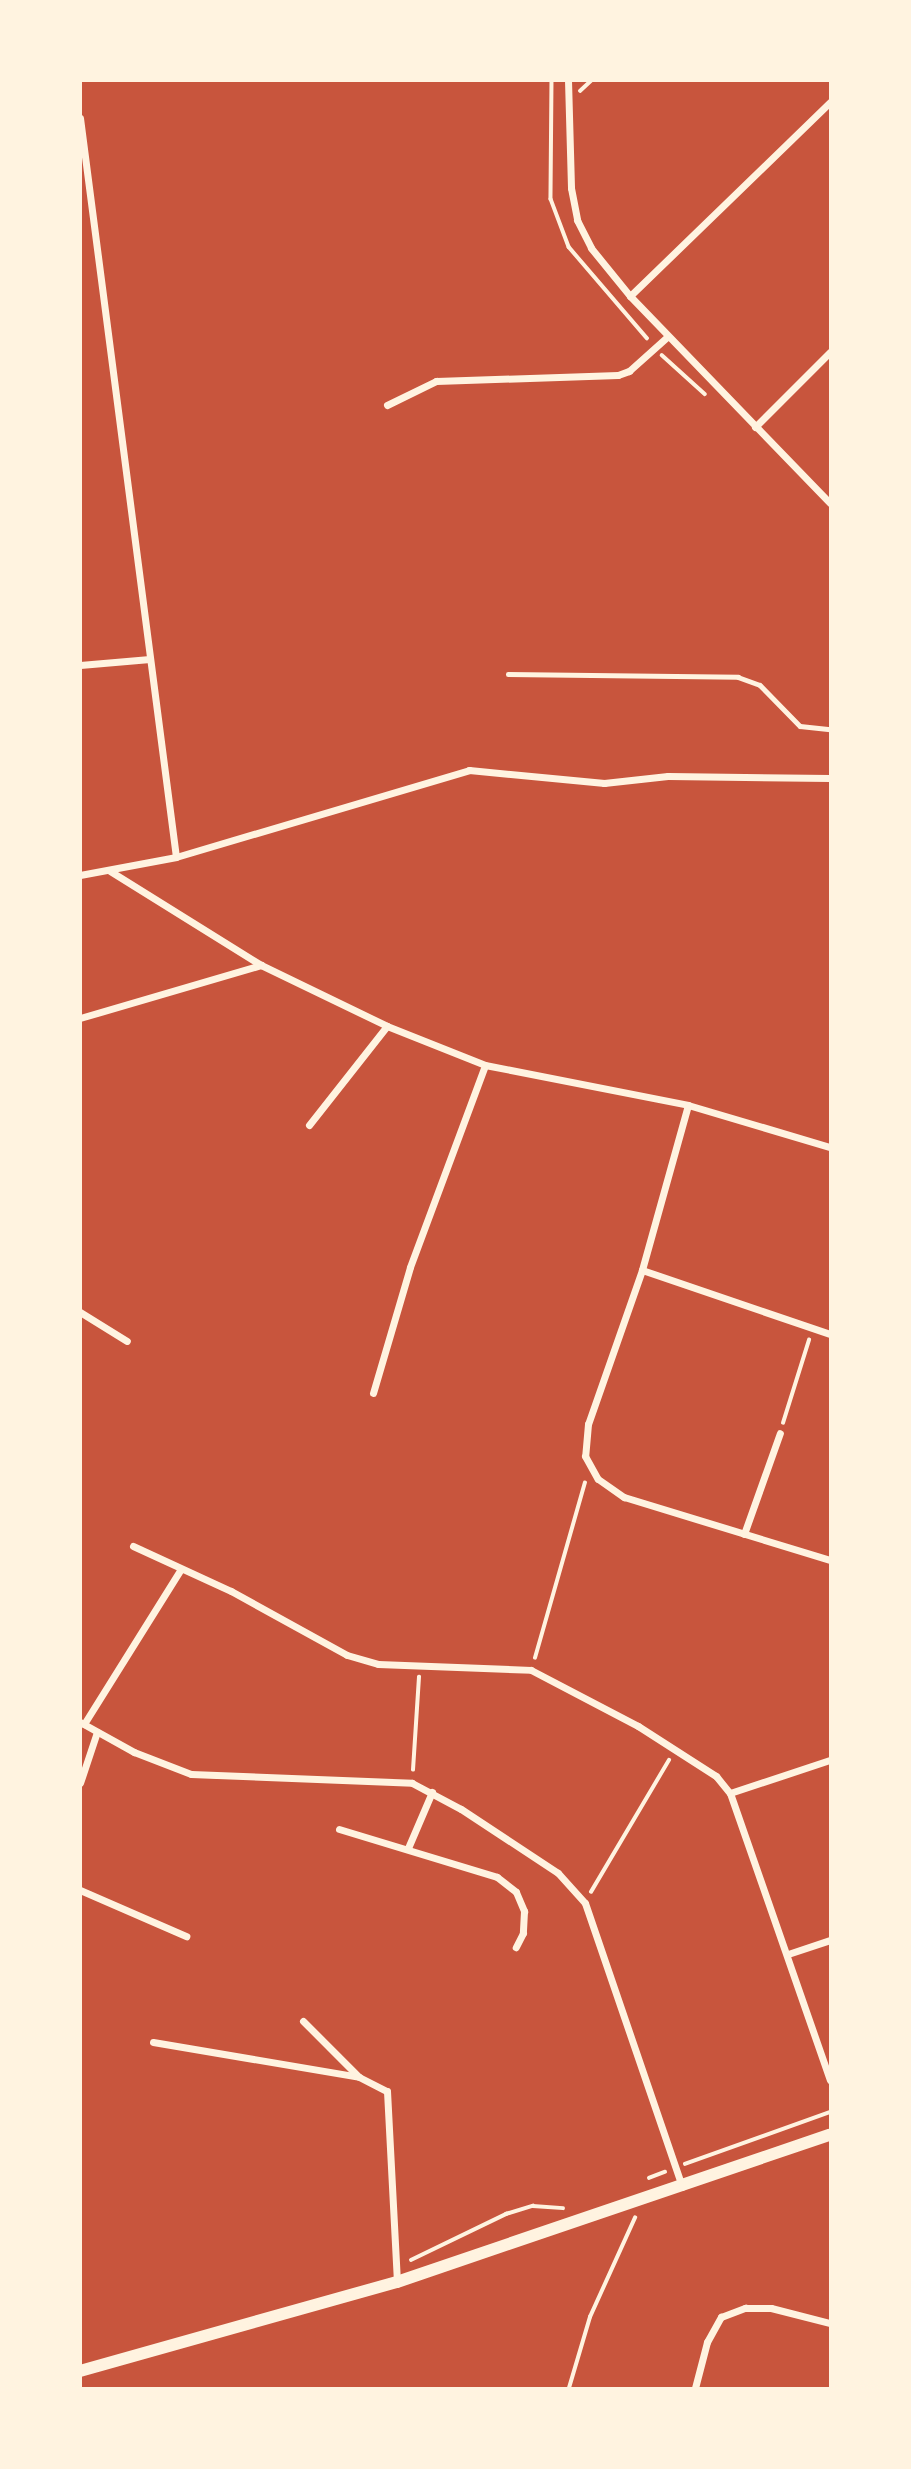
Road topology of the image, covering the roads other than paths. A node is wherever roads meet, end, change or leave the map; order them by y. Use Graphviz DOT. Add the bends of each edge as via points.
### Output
graph roads {
  1 [pos="568,80"];
  2 [pos="831,102"];
  3 [pos="80,118"];
  4 [pos="630,296"];
  5 [pos="668,336"];
  6 [pos="831,352"];
  7 [pos="387,405"];
  8 [pos="755,427"];
  9 [pos="831,503"];
  10 [pos="150,659"];
  11 [pos="80,665"];
  12 [pos="508,674"];
  13 [pos="831,729"];
  14 [pos="831,778"];
  15 [pos="176,857"];
  16 [pos="110,871"];
  17 [pos="80,875"];
  18 [pos="261,965"];
  19 [pos="80,1018"];
  20 [pos="387,1026"];
  21 [pos="485,1065"];
  22 [pos="688,1105"];
  23 [pos="309,1125"];
  24 [pos="831,1147"];
  25 [pos="642,1269"];
  26 [pos="80,1311"];
  27 [pos="831,1334"];
  28 [pos="127,1341"];
  29 [pos="373,1393"];
  30 [pos="780,1433"];
  31 [pos="744,1534"];
  32 [pos="133,1546"];
  33 [pos="831,1560"];
  34 [pos="181,1569"];
  35 [pos="82,1723"];
  36 [pos="97,1732"];
  37 [pos="831,1760"];
  38 [pos="80,1783"];
  39 [pos="432,1792"];
  40 [pos="730,1793"];
  41 [pos="339,1829"];
  42 [pos="408,1848"];
  43 [pos="80,1890"];
  44 [pos="186,1936"];
  45 [pos="831,1940"];
  46 [pos="516,1947"];
  47 [pos="788,1954"];
  48 [pos="303,2021"];
  49 [pos="153,2042"];
  50 [pos="359,2077"];
  51 [pos="831,2080"];
  52 [pos="831,2135"];
  53 [pos="682,2187"];
  54 [pos="397,2276"];
  55 [pos="831,2323"];
  56 [pos="80,2371"];
  57 [pos="695,2389"];
  1 -- 4 [label="street" via="571,188 577,220 591,248"];
  2 -- 4 [label="street"];
  3 -- 10 [label="street"];
  4 -- 5 [label="street"];
  5 -- 7 [label="street" via="618,375 436,381"];
  5 -- 8 [label="street"];
  6 -- 8 [label="street"];
  8 -- 9 [label="street"];
  10 -- 11 [label="street"];
  10 -- 15 [label="street"];
  12 -- 13 [label="lane" via="738,677 760,685 800,726"];
  14 -- 15 [label="street" via="668,776 604,783 469,771"];
  15 -- 16 [label="street"];
  16 -- 17 [label="street"];
  16 -- 18 [label="street"];
  18 -- 19 [label="street"];
  18 -- 20 [label="street"];
  20 -- 21 [label="street"];
  20 -- 23 [label="street"];
  21 -- 22 [label="street"];
  21 -- 29 [label="street" via="410,1267"];
  22 -- 24 [label="street"];
  22 -- 25 [label="street"];
  25 -- 27 [label="street"];
  25 -- 31 [label="street" via="588,1424 584,1456 590,1468 624,1497"];
  26 -- 28 [label="street"];
  30 -- 31 [label="street"];
  31 -- 33 [label="street"];
  32 -- 34 [label="street"];
  34 -- 35 [label="street"];
  34 -- 40 [label="street" via="347,1655 419,1667 531,1670 675,1749 716,1776"];
  35 -- 36 [label="street"];
  36 -- 38 [label="street"];
  36 -- 39 [label="street" via="170,1769 191,1774 412,1783"];
  37 -- 40 [label="street"];
  39 -- 42 [label="street"];
  39 -- 53 [label="street" via="558,1873 584,1903"];
  40 -- 47 [label="street"];
  41 -- 42 [label="street"];
  42 -- 46 [label="street" via="497,1877 516,1892 524,1911 523,1933"];
  43 -- 44 [label="street"];
  45 -- 47 [label="street"];
  47 -- 51 [label="street"];
  48 -- 50 [label="street"];
  49 -- 50 [label="street"];
  50 -- 54 [label="street" via="376,2082 387,2091 390,2101"];
  52 -- 53 [label="main road"];
  53 -- 54 [label="main road"];
  54 -- 56 [label="main road"];
  55 -- 57 [label="street" via="771,2308 745,2308 721,2317 707,2342"];
}
